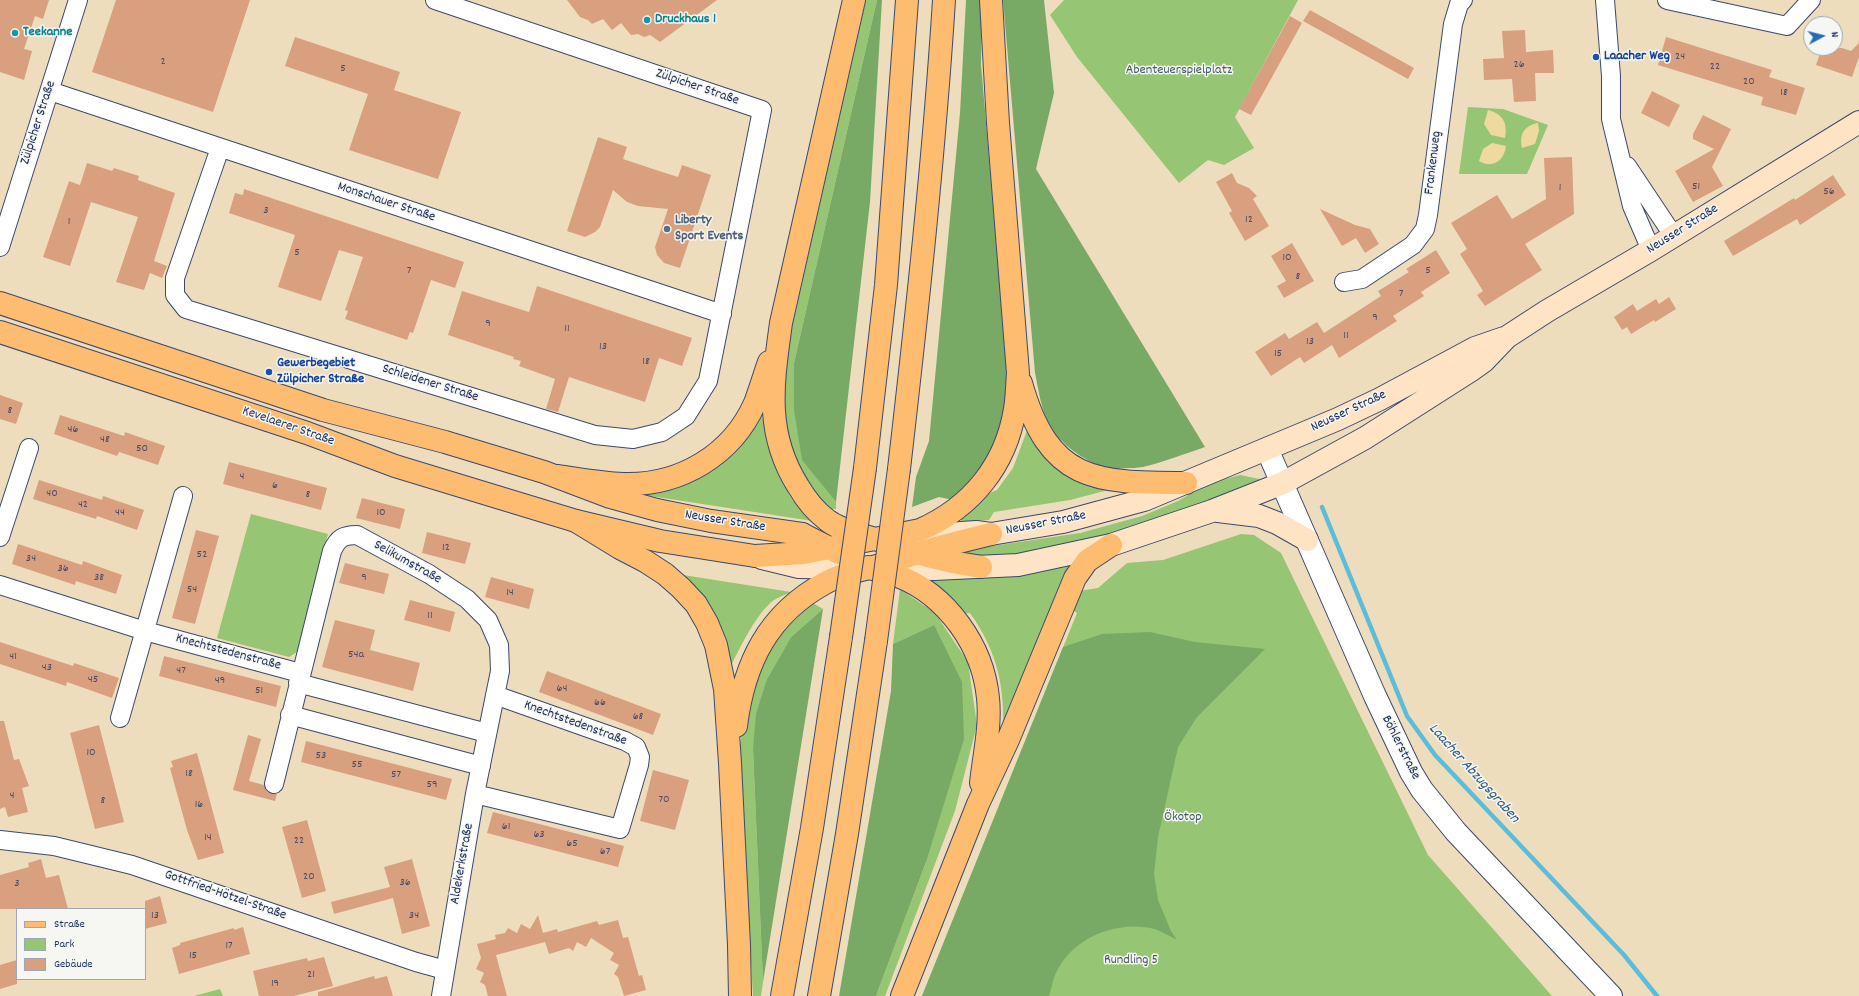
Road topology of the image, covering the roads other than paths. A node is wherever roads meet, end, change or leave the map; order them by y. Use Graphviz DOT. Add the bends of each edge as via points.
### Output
graph roads {
  1 [pos="78,0"];
  2 [pos="435,0"];
  3 [pos="854,0"];
  4 [pos="907,0"];
  5 [pos="944,0"];
  6 [pos="991,0"];
  7 [pos="1463,0"];
  8 [pos="1606,0"];
  9 [pos="1667,0"];
  10 [pos="1811,0"];
  11 [pos="50,91"];
  12 [pos="1859,122"];
  13 [pos="220,148"];
  14 [pos="1620,155"];
  15 [pos="1674,236"];
  16 [pos="0,246"];
  17 [pos="1651,250"];
  18 [pos="1344,282"];
  19 [pos="0,303"];
  20 [pos="722,314"];
  21 [pos="781,323"];
  22 [pos="0,332"];
  23 [pos="1507,337"];
  24 [pos="1018,373"];
  25 [pos="29,448"];
  26 [pos="1267,449"];
  27 [pos="557,476"];
  28 [pos="1186,483"];
  29 [pos="1283,483"];
  30 [pos="183,496"];
  31 [pos="1212,511"];
  32 [pos="576,521"];
  33 [pos="802,534"];
  34 [pos="991,534"];
  35 [pos="0,537"];
  36 [pos="874,539"];
  37 [pos="1307,540"];
  38 [pos="1111,545"];
  39 [pos="828,548"];
  40 [pos="914,554"];
  41 [pos="755,556"];
  42 [pos="981,567"];
  43 [pos="870,568"];
  44 [pos="0,585"];
  45 [pos="145,631"];
  46 [pos="299,678"];
  47 [pos="495,695"];
  48 [pos="290,715"];
  49 [pos="120,718"];
  50 [pos="487,733"];
  51 [pos="730,763"];
  52 [pos="481,766"];
  53 [pos="274,784"];
  54 [pos="476,794"];
  55 [pos="978,804"];
  56 [pos="0,840"];
  57 [pos="445,970"];
  58 [pos="441,996"];
  59 [pos="740,996"];
  60 [pos="782,996"];
  61 [pos="819,996"];
  62 [pos="902,996"];
  63 [pos="1611,996"];
  1 -- 11 [label="street, Zülpicher Straße"];
  2 -- 20 [label="street, Zülpicher Straße" via="762,110"];
  3 -- 21 [label="main road"];
  4 -- 60 [label="main road, bridge" via="886,285 865,468 812,828"];
  5 -- 61 [label="main road, bridge" via="920,288 899,469 847,834"];
  6 -- 24 [label="main road"];
  7 -- 18 [label="street, Frankenweg" via="1459,4 1453,24 1424,229 1407,250 1362,279"];
  8 -- 14 [label="street" via="1611,119"];
  9 -- 10 [label="street" via="1787,26"];
  11 -- 13 [label="street, Monschauer Straße"];
  11 -- 16 [label="street, Zülpicher Straße"];
  12 -- 15 [label="main road, Neusser Straße"];
  13 -- 20 [label="street, Monschauer Straße"];
  13 -- 20 [label="street, Schleidener Straße" via="175,278 175,295 186,309 595,435 633,438 662,432 686,416 708,381"];
  14 -- 15 [label="street"];
  14 -- 17 [label="street" via="1632,206"];
  15 -- 17 [label="main road, Neusser Straße"];
  17 -- 23 [label="main road, Neusser Straße"];
  19 -- 27 [label="main road, Kevelaerer Straße" via="323,410 445,442"];
  21 -- 27 [label="main road" via="754,404 735,436 714,457 690,472 649,483 624,484"];
  21 -- 36 [label="main road" via="773,408 777,438 787,469 804,496 828,521"];
  22 -- 32 [label="main road, Kevelaerer Straße" via="307,433 395,466"];
  23 -- 26 [label="main road, Neusser Straße" via="1475,348 1380,399"];
  23 -- 29 [label="main road, Neusser Straße" via="1484,361 1470,371 1365,438"];
  24 -- 28 [label="main road" via="1037,428 1051,449 1068,464 1088,475 1107,480"];
  24 -- 36 [label="main road" via="1015,409 1009,437 998,463 979,490 961,507 920,530"];
  25 -- 35 [label="street"];
  26 -- 28 [label="main road, Neusser Straße"];
  26 -- 29 [label="street, Böhlerstraße"];
  27 -- 33 [label="main road, Neusser Straße" via="610,497 657,510 711,521"];
  28 -- 34 [label="main road, Neusser Straße" via="1144,500 1106,511 1063,522"];
  29 -- 31 [label="main road, Neusser Straße"];
  29 -- 37 [label="street, Böhlerstraße"];
  30 -- 45 [label="street"];
  31 -- 37 [label="main road" via="1259,516"];
  31 -- 38 [label="main road, Neusser Straße"];
  32 -- 41 [label="main road, Neusser Straße" via="660,540"];
  32 -- 51 [label="main road" via="665,574 696,604 707,623 722,666"];
  33 -- 36 [label="main road, Neusser Straße"];
  33 -- 39 [label="main road"];
  34 -- 36 [label="main road, Neusser Straße" via="976,532"];
  34 -- 40 [label="main road"];
  36 -- 39 [label="main road"];
  36 -- 40 [label="main road"];
  37 -- 63 [label="street, Böhlerstraße" via="1374,696 1422,790 1456,832"];
  38 -- 42 [label="main road, Neusser Straße" via="1018,565"];
  38 -- 55 [label="main road" via="1086,561 1075,578 1008,740"];
  39 -- 41 [label="main road" via="804,553"];
  39 -- 43 [label="main road"];
  40 -- 42 [label="main road"];
  40 -- 43 [label="main road"];
  41 -- 43 [label="main road, Neusser Straße" via="799,567"];
  42 -- 43 [label="main road, Neusser Straße"];
  43 -- 51 [label="main road" via="840,576 808,593 786,612 765,636 752,660 741,692"];
  43 -- 55 [label="main road" via="899,576 929,593 961,626 975,650 984,676 989,715"];
  44 -- 45 [label="street, Knechtstedenstraße"];
  45 -- 46 [label="street, Knechtstedenstraße"];
  45 -- 49 [label="street"];
  46 -- 47 [label="street, Selikumstraße" via="332,551 337,540 346,535 357,535 429,574 467,600 488,620 498,645 500,671"];
  46 -- 48 [label="street"];
  46 -- 50 [label="street, Knechtstedenstraße"];
  47 -- 50 [label="street, Selikumstraße"];
  47 -- 54 [label="street, Knechtstedenstraße" via="625,741 636,747 640,757 639,765 620,829"];
  48 -- 52 [label="street"];
  48 -- 53 [label="street"];
  50 -- 52 [label="street, Aldekerkstraße"];
  51 -- 59 [label="main road"];
  52 -- 54 [label="street, Aldekerkstraße"];
  54 -- 57 [label="street, Aldekerkstraße"];
  55 -- 62 [label="main road"];
  56 -- 57 [label="street, Gottfried-Hötzel-Straße" via="54,846 132,865"];
  57 -- 58 [label="street, Aldekerkstraße"];
}
